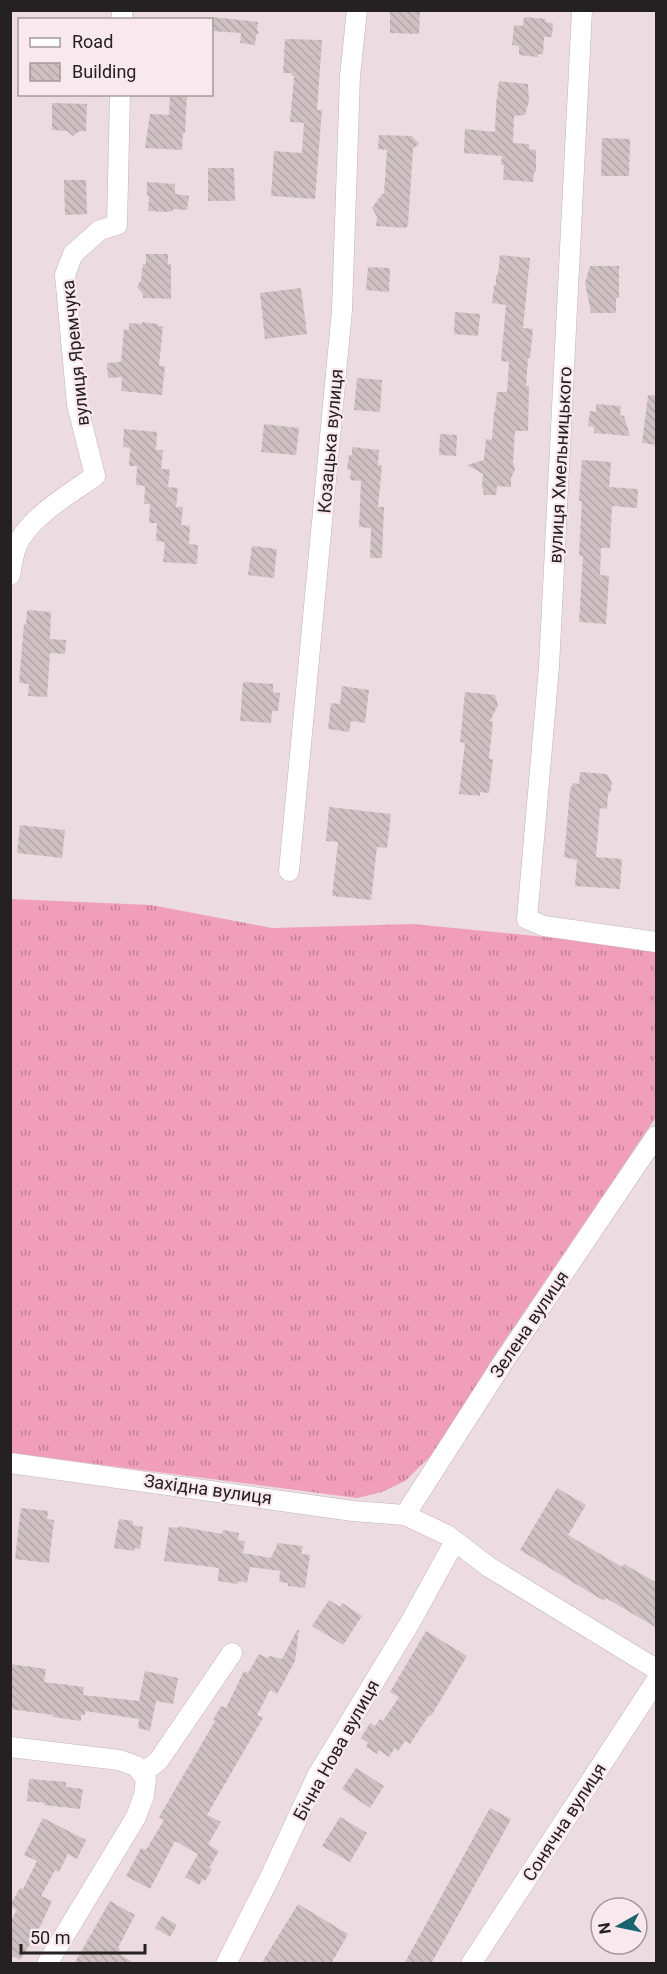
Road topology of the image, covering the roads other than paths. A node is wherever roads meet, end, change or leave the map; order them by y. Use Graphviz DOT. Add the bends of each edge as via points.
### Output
graph roads {
  1 [pos="357,10"];
  2 [pos="582,10"];
  3 [pos="120,96"];
  4 [pos="10,575"];
  5 [pos="289,871"];
  6 [pos="657,942"];
  7 [pos="657,1136"];
  8 [pos="10,1463"];
  9 [pos="405,1515"];
  10 [pos="455,1541"];
  11 [pos="231,1653"];
  12 [pos="657,1669"];
  13 [pos="657,1681"];
  14 [pos="10,1747"];
  15 [pos="142,1774"];
  16 [pos="47,1964"];
  17 [pos="226,1964"];
  18 [pos="471,1964"];
  1 -- 5 [label="street, Козацька вулиця" via="350,76 342,310"];
  2 -- 6 [label="street, вулиця Хмельницького" via="549,667 527,919 544,926"];
  3 -- 4 [label="street, вулиця Яремчука" via="117,225 100,230 73,254 65,275 77,404 95,476 24,532"];
  7 -- 9 [label="street, Зелена вулиця"];
  8 -- 9 [label="street, Західна вулиця"];
  9 -- 10 [label="street"];
  10 -- 12 [label="street" via="489,1567"];
  10 -- 17 [label="street, Бічна Нова вулиця" via="318,1776"];
  11 -- 15 [label="street" via="159,1760"];
  13 -- 18 [label="street, Сонячна вулиця"];
  14 -- 15 [label="street" via="119,1760"];
  15 -- 16 [label="street" via="146,1779 144,1795 136,1816"];
}
